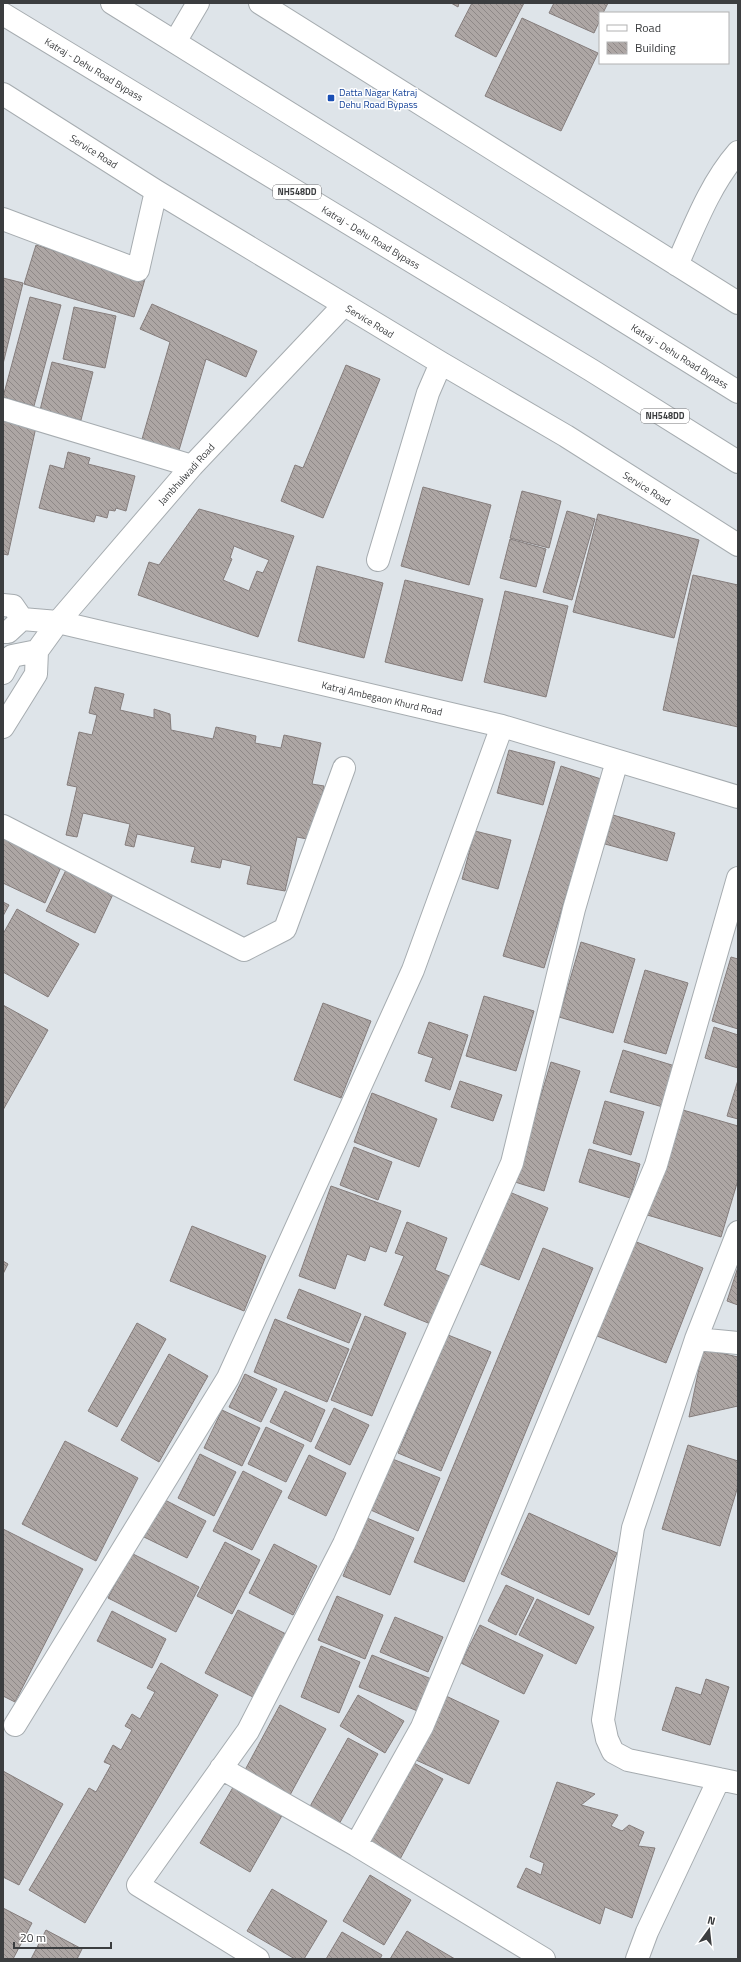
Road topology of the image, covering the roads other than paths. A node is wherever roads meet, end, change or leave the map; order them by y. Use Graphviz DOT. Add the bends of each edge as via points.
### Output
graph roads {
  1 [pos="112,3"];
  2 [pos="198,3"];
  3 [pos="260,3"];
  4 [pos="3,14"];
  5 [pos="175,42"];
  6 [pos="3,94"];
  7 [pos="738,152"];
  8 [pos="156,191"];
  9 [pos="3,219"];
  10 [pos="677,265"];
  11 [pos="738,303"];
  12 [pos="344,305"];
  13 [pos="441,363"];
  14 [pos="738,392"];
  15 [pos="3,409"];
  16 [pos="738,462"];
  17 [pos="192,466"];
  18 [pos="738,545"];
  19 [pos="378,560"];
  20 [pos="3,605"];
  21 [pos="22,619"];
  22 [pos="58,622"];
  23 [pos="3,632"];
  24 [pos="37,651"];
  25 [pos="3,673"];
  26 [pos="502,726"];
  27 [pos="3,727"];
  28 [pos="617,761"];
  29 [pos="344,768"];
  30 [pos="738,797"];
  31 [pos="3,826"];
  32 [pos="738,878"];
  33 [pos="738,1232"];
  34 [pos="696,1339"];
  35 [pos="738,1343"];
  36 [pos="15,1725"];
  37 [pos="221,1768"];
  38 [pos="728,1781"];
  39 [pos="356,1845"];
  40 [pos="258,1959"];
  41 [pos="544,1959"];
  42 [pos="637,1959"];
  1 -- 5 [label="main road, Katraj - Dehu Road Bypass"];
  2 -- 5 [label="main road"];
  3 -- 10 [label="main road"];
  4 -- 16 [label="main road, Katraj - Dehu Road Bypass / NH548DD" via="591,370"];
  5 -- 14 [label="main road, Katraj - Dehu Road Bypass"];
  6 -- 8 [label="main road, Service Road"];
  7 -- 10 [label="main road" via="724,168"];
  8 -- 9 [label="main road" via="138,270"];
  8 -- 12 [label="main road, Service Road"];
  10 -- 11 [label="main road"];
  12 -- 13 [label="main road, Service Road"];
  12 -- 17 [label="main road, Jambhulwadi Road"];
  13 -- 18 [label="main road, Service Road" via="566,436"];
  13 -- 19 [label="main road" via="428,393"];
  15 -- 17 [label="main road"];
  17 -- 22 [label="main road, Jambhulwadi Road"];
  20 -- 21 [label="main road" via="13,606"];
  21 -- 22 [label="main road, Katraj Ambegaon Khurd Road"];
  21 -- 23 [label="main road" via="8,632"];
  22 -- 24 [label="main road, Jambhulwadi Road"];
  22 -- 26 [label="main road, Katraj Ambegaon Khurd Road"];
  24 -- 25 [label="main road" via="12,656"];
  24 -- 27 [label="main road" via="36,674"];
  26 -- 28 [label="main road, Katraj Ambegaon Khurd Road"];
  26 -- 36 [label="main road" via="413,970 228,1378"];
  28 -- 30 [label="main road, Katraj Ambegaon Khurd Road"];
  28 -- 37 [label="main road" via="574,909 512,1163 344,1544 248,1731"];
  29 -- 31 [label="main road" via="285,929 244,950"];
  32 -- 39 [label="main road" via="656,1165 422,1727"];
  33 -- 34 [label="main road"];
  34 -- 35 [label="main road"];
  34 -- 38 [label="main road" via="633,1528 603,1720 612,1752 628,1760"];
  37 -- 39 [label="main road"];
  37 -- 40 [label="main road" via="138,1885"];
  38 -- 42 [label="main road" via="647,1932"];
  39 -- 41 [label="main road"];
}
